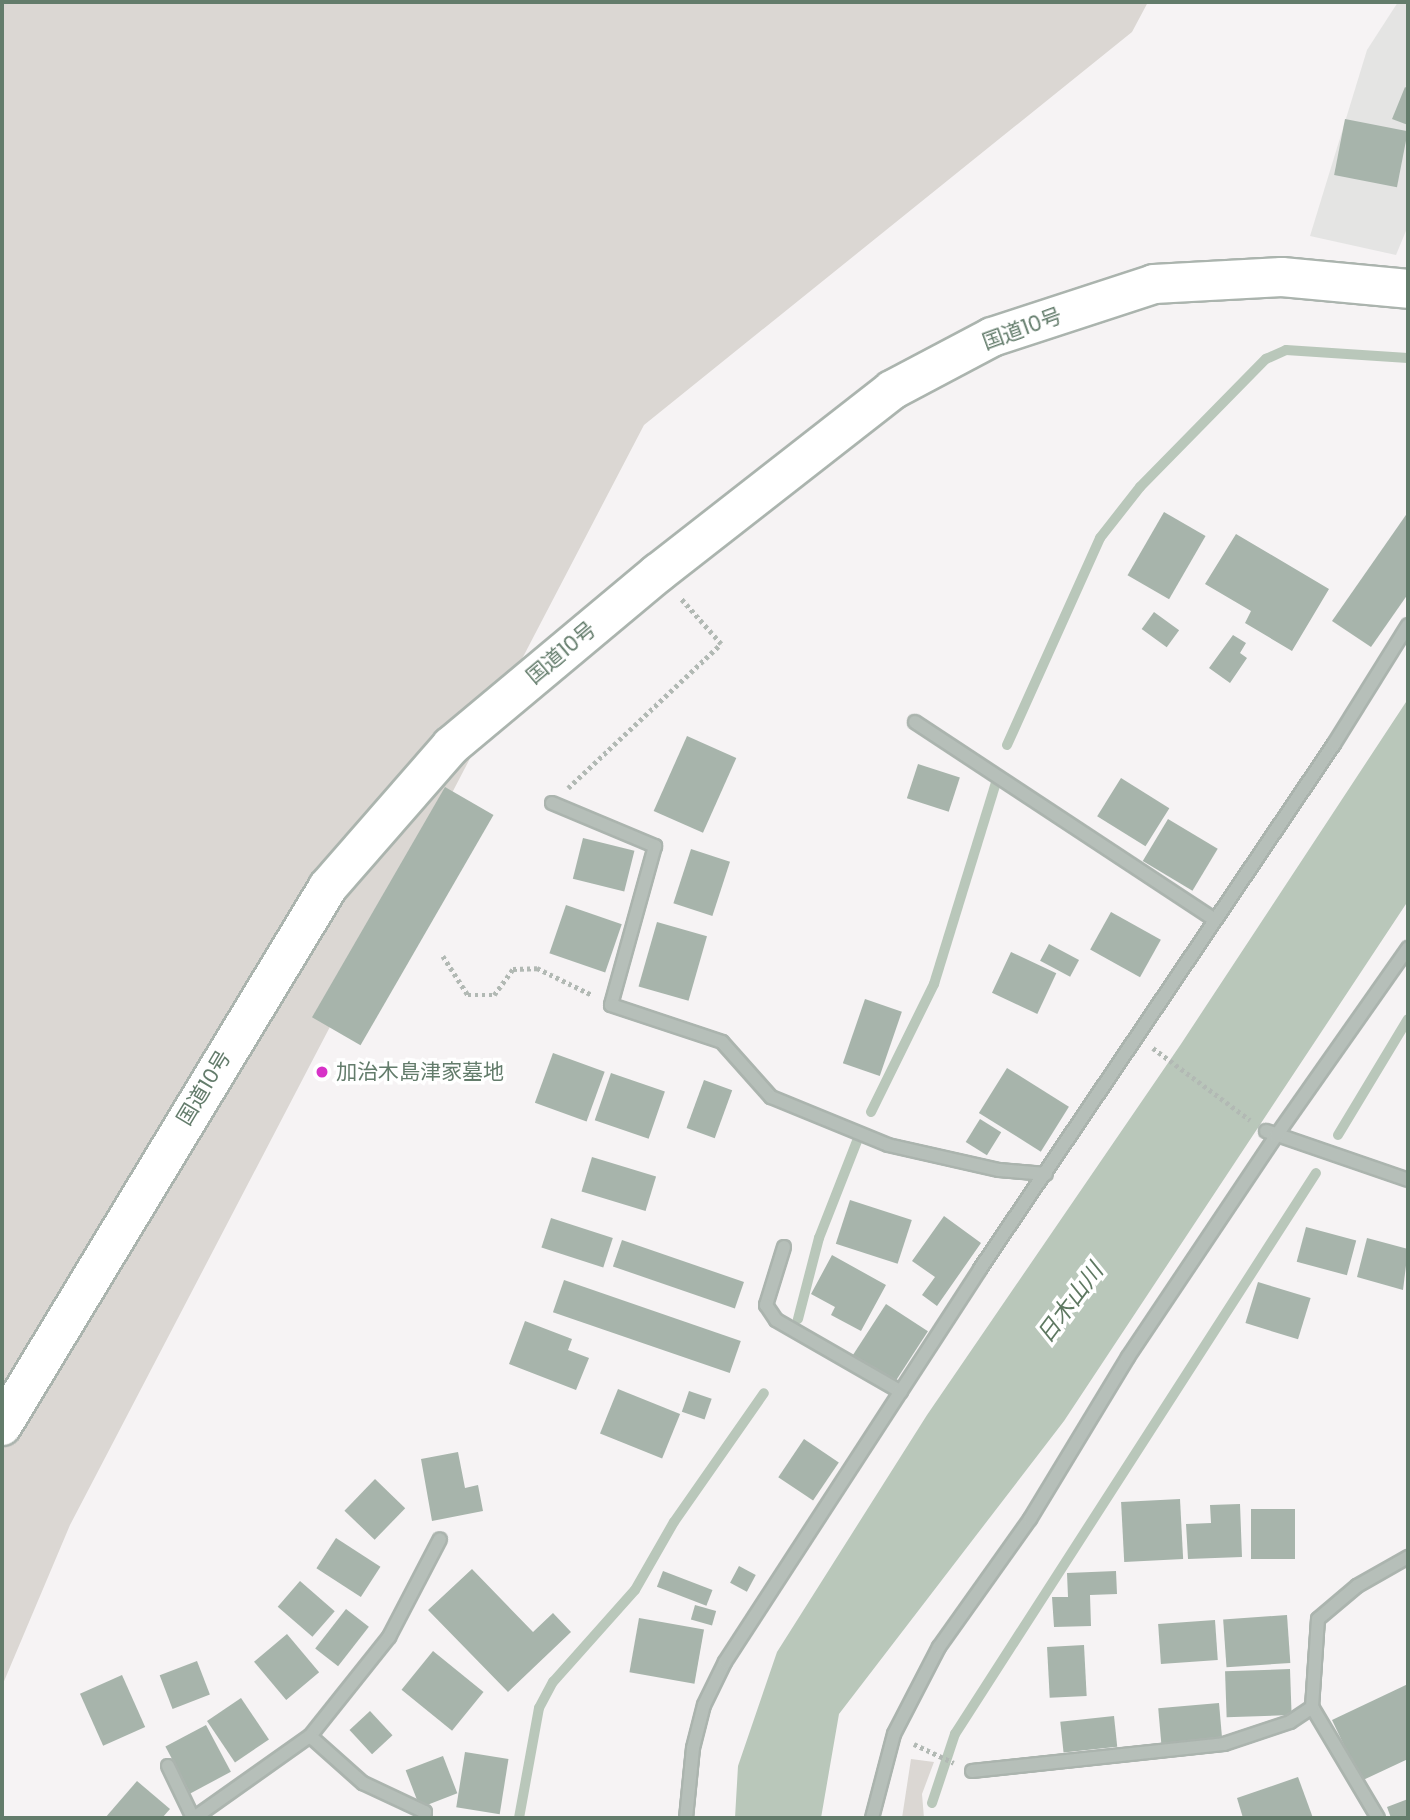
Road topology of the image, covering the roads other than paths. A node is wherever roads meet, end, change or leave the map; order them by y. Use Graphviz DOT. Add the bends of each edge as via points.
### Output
graph roads {
  1 [pos="1408,289"];
  2 [pos="1408,625"];
  3 [pos="915,722"];
  4 [pos="552,803"];
  5 [pos="1215,920"];
  6 [pos="1408,948"];
  7 [pos="1271,1133"];
  8 [pos="1046,1174"];
  9 [pos="1408,1180"];
  10 [pos="784,1247"];
  11 [pos="901,1392"];
  12 [pos="2,1426"];
  13 [pos="440,1539"];
  14 [pos="1408,1557"];
  15 [pos="1312,1707"];
  16 [pos="310,1737"];
  17 [pos="167,1766"];
  18 [pos="969,1770"];
  19 [pos="194,1818"];
  20 [pos="424,1818"];
  21 [pos="686,1818"];
  22 [pos="872,1818"];
  23 [pos="1378,1818"];
  1 -- 12 [label="highway, 国道10号" via="1282,277 1154,284 992,337 892,390 658,573 451,746 328,887"];
  2 -- 5 [label="street"];
  3 -- 5 [label="street"];
  4 -- 8 [label="street" via="655,846 611,1005 722,1042 771,1097 888,1146 999,1170"];
  5 -- 8 [label="street"];
  6 -- 7 [label="street"];
  7 -- 9 [label="street"];
  7 -- 22 [label="street" via="1030,1519 939,1647 894,1734"];
  8 -- 11 [label="street"];
  10 -- 11 [label="street" via="766,1305 776,1320"];
  11 -- 21 [label="street" via="725,1661 704,1705 696,1737"];
  13 -- 16 [label="street" via="389,1637"];
  14 -- 15 [label="street" via="1357,1586 1318,1619"];
  15 -- 18 [label="street" via="1290,1722 1224,1744"];
  15 -- 23 [label="street"];
  16 -- 19 [label="street"];
  16 -- 20 [label="street" via="363,1783 425,1812"];
  17 -- 19 [label="street"];
}
